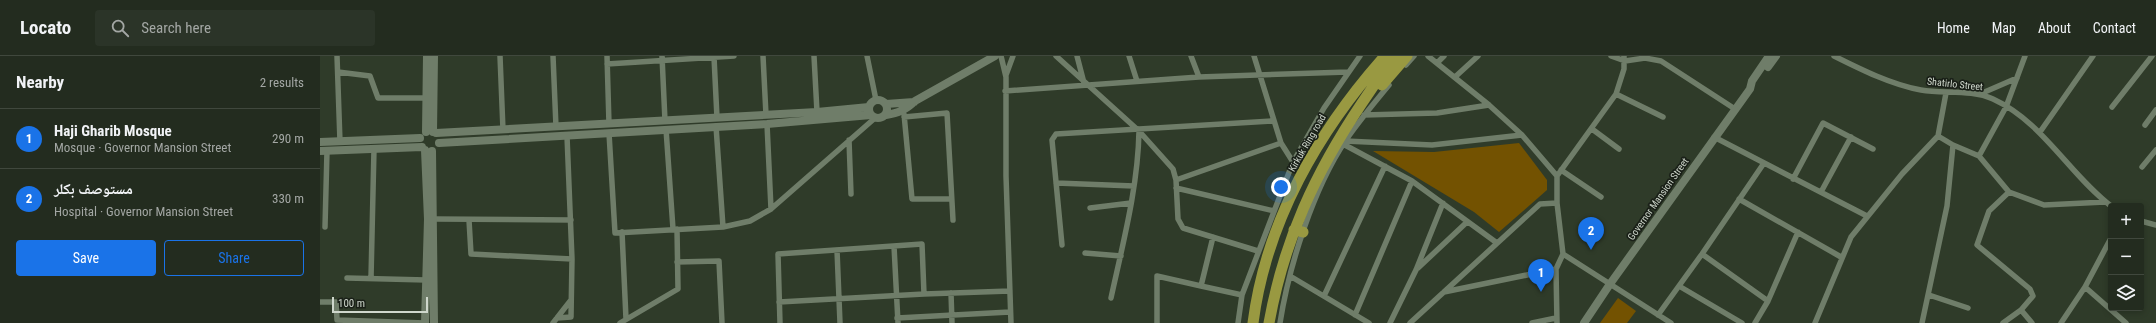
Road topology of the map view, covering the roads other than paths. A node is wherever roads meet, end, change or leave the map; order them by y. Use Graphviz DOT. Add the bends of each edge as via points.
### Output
graph roads {
  1 [pos="337,56"];
  2 [pos="427,56"];
  3 [pos="434,56"];
  4 [pos="500,56"];
  5 [pos="553,56"];
  6 [pos="606,56"];
  7 [pos="734,56"];
  8 [pos="763,56"];
  9 [pos="814,56"];
  10 [pos="867,56"];
  11 [pos="995,56"];
  12 [pos="1001,56"];
  13 [pos="1013,56"];
  14 [pos="1056,56"];
  15 [pos="1077,56"];
  16 [pos="1129,56"];
  17 [pos="1192,56"];
  18 [pos="1254,56"];
  19 [pos="1360,56"];
  20 [pos="1374,56"];
  21 [pos="1392,56"];
  22 [pos="1407,56"];
  23 [pos="1414,56"];
  24 [pos="1428,56"];
  25 [pos="1444,56"];
  26 [pos="1478,56"];
  27 [pos="1611,56"];
  28 [pos="1769,56"];
  29 [pos="1776,56"];
  30 [pos="1835,56"];
  31 [pos="2025,56"];
  32 [pos="2093,56"];
  33 [pos="2152,56"];
  34 [pos="714,57"];
  35 [pos="662,58"];
  36 [pos="1624,59"];
  37 [pos="1436,62"];
  38 [pos="607,64"];
  39 [pos="338,72"];
  40 [pos="1348,72"];
  41 [pos="1260,74"];
  42 [pos="1006,77"];
  43 [pos="1199,77"];
  44 [pos="1455,78"];
  45 [pos="2017,78"];
  46 [pos="1137,81"];
  47 [pos="1084,84"];
  48 [pos="1750,89"];
  49 [pos="1005,91"];
  50 [pos="1946,93"];
  51 [pos="1616,94"];
  52 [pos="1980,94"];
  53 [pos="427,98"];
  54 [pos="876,100"];
  55 [pos="915,101"];
  56 [pos="886,104"];
  57 [pos="1489,105"];
  58 [pos="2112,106"];
  59 [pos="2006,107"];
  60 [pos="1735,109"];
  61 [pos="2156,110"];
  62 [pos="817,112"];
  63 [pos="872,113"];
  64 [pos="904,114"];
  65 [pos="1337,114"];
  66 [pos="766,115"];
  67 [pos="886,115"];
  68 [pos="1364,115"];
  69 [pos="1663,117"];
  70 [pos="716,122"];
  71 [pos="1274,122"];
  72 [pos="1349,123"];
  73 [pos="608,124"];
  74 [pos="767,124"];
  75 [pos="665,125"];
  76 [pos="2145,125"];
  77 [pos="646,126"];
  78 [pos="556,127"];
  79 [pos="1592,129"];
  80 [pos="503,130"];
  81 [pos="1139,131"];
  82 [pos="2040,132"];
  83 [pos="609,133"];
  84 [pos="429,134"];
  85 [pos="1522,135"];
  86 [pos="567,136"];
  87 [pos="1938,136"];
  88 [pos="1714,137"];
  89 [pos="1851,137"];
  90 [pos="849,140"];
  91 [pos="320,142"];
  92 [pos="340,142"];
  93 [pos="1344,142"];
  94 [pos="439,143"];
  95 [pos="1281,143"];
  96 [pos="1953,145"];
  97 [pos="374,149"];
  98 [pos="1619,149"];
  99 [pos="1873,149"];
  100 [pos="426,150"];
  101 [pos="2156,150"];
  102 [pos="323,151"];
  103 [pos="1979,156"];
  104 [pos="1293,162"];
  105 [pos="1764,163"];
  106 [pos="1386,166"];
  107 [pos="2142,167"];
  108 [pos="1561,170"];
  109 [pos="1557,176"];
  110 [pos="1793,179"];
  111 [pos="1176,180"];
  112 [pos="1412,181"];
  113 [pos="1056,182"];
  114 [pos="1134,186"];
  115 [pos="1176,188"];
  116 [pos="1821,192"];
  117 [pos="2008,192"];
  118 [pos="852,194"];
  119 [pos="1601,197"];
  120 [pos="951,199"];
  121 [pos="1739,199"];
  122 [pos="2105,202"];
  123 [pos="1131,203"];
  124 [pos="1443,203"];
  125 [pos="1557,203"];
  126 [pos="2108,204"];
  127 [pos="1090,208"];
  128 [pos="771,209"];
  129 [pos="1274,211"];
  130 [pos="1867,216"];
  131 [pos="431,219"];
  132 [pos="469,220"];
  133 [pos="571,220"];
  134 [pos="953,220"];
  135 [pos="1468,222"];
  136 [pos="2144,222"];
  137 [pos="2156,226"];
  138 [pos="325,227"];
  139 [pos="723,227"];
  140 [pos="675,229"];
  141 [pos="1298,231"];
  142 [pos="622,232"];
  143 [pos="1798,232"];
  144 [pos="1213,237"];
  145 [pos="2110,239"];
  146 [pos="1497,243"];
  147 [pos="1062,245"];
  148 [pos="894,246"];
  149 [pos="837,250"];
  150 [pos="1258,251"];
  151 [pos="1085,252"];
  152 [pos="1563,254"];
  153 [pos="1702,254"];
  154 [pos="1120,256"];
  155 [pos="1841,257"];
  156 [pos="572,259"];
  157 [pos="677,262"];
  158 [pos="1556,269"];
  159 [pos="1416,270"];
  160 [pos="1290,276"];
  161 [pos="347,278"];
  162 [pos="371,278"];
  163 [pos="426,280"];
  164 [pos="1261,281"];
  165 [pos="1610,284"];
  166 [pos="1276,285"];
  167 [pos="1201,286"];
  168 [pos="1679,286"];
  169 [pos="2085,287"];
  170 [pos="1010,291"];
  171 [pos="1444,292"];
  172 [pos="951,293"];
  173 [pos="924,294"];
  174 [pos="1242,295"];
  175 [pos="1929,295"];
  176 [pos="896,296"];
  177 [pos="1324,296"];
  178 [pos="1111,298"];
  179 [pos="839,299"];
  180 [pos="571,300"];
  181 [pos="1768,301"];
  182 [pos="320,302"];
  183 [pos="779,302"];
  184 [pos="1968,308"];
  185 [pos="2021,310"];
  186 [pos="1010,312"];
  187 [pos="952,314"];
  188 [pos="1355,315"];
  189 [pos="1658,315"];
  190 [pos="626,318"];
  191 [pos="897,320"];
  192 [pos="337,321"];
  193 [pos="555,321"];
  194 [pos="1556,321"];
  195 [pos="425,323"];
  196 [pos="434,323"];
  197 [pos="620,323"];
  198 [pos="722,323"];
  199 [pos="780,323"];
  200 [pos="840,323"];
  201 [pos="952,323"];
  202 [pos="1011,323"];
  203 [pos="1156,323"];
  204 [pos="1238,323"];
  205 [pos="1252,323"];
  206 [pos="1269,323"];
  207 [pos="1280,323"];
  208 [pos="1369,323"];
  209 [pos="1390,323"];
  210 [pos="1410,323"];
  211 [pos="1532,323"];
  212 [pos="1584,323"];
  213 [pos="1671,323"];
  214 [pos="1742,323"];
  215 [pos="1755,323"];
  216 [pos="1815,323"];
  217 [pos="1922,323"];
  218 [pos="2003,323"];
  219 [pos="2032,323"];
  220 [pos="2061,323"];
  221 [pos="2126,323"];
  1 -- 39 [label="street"];
  2 -- 53 [label="street"];
  3 -- 84 [label="street"];
  4 -- 80 [label="street"];
  5 -- 78 [label="street"];
  6 -- 38 [label="street"];
  7 -- 34 [label="street"];
  8 -- 66 [label="street"];
  9 -- 62 [label="street"];
  10 -- 54 [label="street"];
  11 -- 55 [label="street"];
  12 -- 42 [label="street"];
  13 -- 42 [label="street"];
  14 -- 47 [label="street"];
  15 -- 47 [label="street"];
  16 -- 46 [label="street"];
  17 -- 43 [label="street"];
  18 -- 41 [label="street"];
  19 -- 40 [label="street"];
  20 -- 65 [label="highway" via="1342,99"];
  21 -- 65 [label="highway, Kirkuk Ring road"];
  21 -- 72 [label="highway, Kirkuk Ring road"];
  22 -- 72 [label="highway" via="1363,110"];
  23 -- 68 [label="street"];
  24 -- 37 [label="street"];
  25 -- 37 [label="street"];
  26 -- 44 [label="street"];
  27 -- 36 [label="street"];
  28 -- 48 [label="street, Governor Mansion Street" via="1752,81"];
  29 -- 48 [label="street, Governor Mansion Street" via="1757,84"];
  30 -- 50 [label="street, Shatirlo Street" via="1907,86"];
  31 -- 45 [label="street"];
  32 -- 82 [label="street"];
  33 -- 58 [label="street"];
  34 -- 35 [label="street"];
  34 -- 70 [label="street"];
  35 -- 38 [label="street"];
  35 -- 75 [label="street"];
  36 -- 51 [label="street" via="1622,77"];
  36 -- 60 [label="street" via="1645,58 1662,61"];
  37 -- 44 [label="street"];
  38 -- 73 [label="street"];
  39 -- 53 [label="street" via="370,76 378,98"];
  39 -- 92 [label="street"];
  40 -- 41 [label="street"];
  40 -- 104 [label="street" via="1315,122"];
  41 -- 43 [label="street"];
  41 -- 71 [label="street"];
  42 -- 49 [label="street"];
  43 -- 46 [label="street"];
  44 -- 57 [label="street"];
  45 -- 52 [label="street"];
  45 -- 59 [label="street"];
  46 -- 47 [label="street"];
  47 -- 49 [label="street"];
  47 -- 81 [label="street"];
  48 -- 60 [label="street, Governor Mansion Street"];
  49 -- 170 [label="street"];
  50 -- 52 [label="street, Shatirlo Street"];
  50 -- 87 [label="street"];
  51 -- 69 [label="street"];
  51 -- 79 [label="street"];
  52 -- 59 [label="street, Shatirlo Street"];
  53 -- 84 [label="street"];
  54 -- 56 [label="street"];
  54 -- 63 [label="street"];
  55 -- 56 [label="street"];
  55 -- 64 [label="street"];
  56 -- 67 [label="street"];
  57 -- 68 [label="street" via="1437,113"];
  57 -- 85 [label="street"];
  59 -- 82 [label="street, Shatirlo Street"];
  59 -- 103 [label="street"];
  60 -- 88 [label="street, Governor Mansion Street"];
  61 -- 76 [label="street"];
  62 -- 63 [label="street"];
  62 -- 66 [label="street"];
  63 -- 67 [label="street" via="881,118"];
  63 -- 74 [label="street"];
  63 -- 90 [label="street"];
  64 -- 67 [label="street"];
  64 -- 120 [label="street" via="912,199"];
  64 -- 120 [label="street" via="947,113"];
  65 -- 164 [label="highway, Kirkuk Ring road" via="1286,202"];
  66 -- 70 [label="street"];
  68 -- 93 [label="street"];
  70 -- 74 [label="street"];
  70 -- 75 [label="street"];
  70 -- 139 [label="street"];
  71 -- 81 [label="street"];
  71 -- 95 [label="street"];
  72 -- 141 [label="highway, Kirkuk Ring road" via="1302,207"];
  73 -- 77 [label="street"];
  73 -- 78 [label="street"];
  74 -- 128 [label="street"];
  75 -- 77 [label="street"];
  75 -- 140 [label="street"];
  77 -- 83 [label="street"];
  78 -- 80 [label="street"];
  79 -- 98 [label="street"];
  79 -- 108 [label="street"];
  80 -- 84 [label="street"];
  81 -- 111 [label="street" via="1173,169"];
  81 -- 113 [label="street" via="1056,134 1052,140"];
  81 -- 114 [label="street"];
  82 -- 122 [label="street, Shatirlo Street" via="2089,188"];
  83 -- 86 [label="street"];
  83 -- 142 [label="street" via="615,233"];
  84 -- 92 [label="street"];
  84 -- 94 [label="street" via="439,139"];
  84 -- 100 [label="street"];
  85 -- 93 [label="street" via="1432,145"];
  85 -- 109 [label="street"];
  86 -- 94 [label="street"];
  86 -- 133 [label="street"];
  87 -- 96 [label="street"];
  87 -- 130 [label="street"];
  88 -- 105 [label="street"];
  88 -- 165 [label="street, Governor Mansion Street"];
  89 -- 99 [label="street"];
  89 -- 110 [label="street" via="1823,123"];
  89 -- 116 [label="street"];
  90 -- 118 [label="street"];
  90 -- 128 [label="street"];
  91 -- 92 [label="street"];
  93 -- 106 [label="street"];
  93 -- 141 [label="street"];
  94 -- 100 [label="street"];
  95 -- 104 [label="street"];
  95 -- 111 [label="street"];
  96 -- 103 [label="street"];
  96 -- 175 [label="street" via="1946,206"];
  97 -- 100 [label="street"];
  97 -- 102 [label="street"];
  97 -- 162 [label="street"];
  100 -- 131 [label="street"];
  101 -- 107 [label="street"];
  102 -- 138 [label="street"];
  103 -- 117 [label="street"];
  104 -- 129 [label="street"];
  105 -- 110 [label="street"];
  105 -- 121 [label="street"];
  106 -- 112 [label="street"];
  106 -- 177 [label="street"];
  108 -- 109 [label="street"];
  108 -- 119 [label="street"];
  109 -- 125 [label="street"];
  110 -- 116 [label="street"];
  111 -- 115 [label="street"];
  112 -- 124 [label="street"];
  112 -- 188 [label="street"];
  113 -- 114 [label="street"];
  113 -- 147 [label="street"];
  114 -- 123 [label="street"];
  115 -- 129 [label="street"];
  115 -- 144 [label="street" via="1179,224 1186,230"];
  116 -- 130 [label="street"];
  117 -- 122 [label="street" via="2044,205"];
  117 -- 185 [label="street" via="1989,211 1977,244 2030,289 2033,296"];
  120 -- 134 [label="street"];
  121 -- 143 [label="street"];
  121 -- 153 [label="street"];
  122 -- 126 [label="street, Shatirlo Street"];
  123 -- 127 [label="street"];
  123 -- 154 [label="street"];
  124 -- 135 [label="street"];
  124 -- 159 [label="street"];
  125 -- 146 [label="street" via="1540,204"];
  125 -- 152 [label="street"];
  128 -- 139 [label="street" via="750,221"];
  129 -- 150 [label="street"];
  130 -- 155 [label="street" via="1851,237"];
  131 -- 132 [label="street"];
  131 -- 163 [label="street"];
  131 -- 196 [label="street"];
  132 -- 133 [label="street"];
  132 -- 156 [label="street" via="471,254"];
  133 -- 156 [label="street"];
  135 -- 146 [label="street"];
  135 -- 159 [label="street"];
  136 -- 137 [label="street"];
  139 -- 140 [label="street"];
  140 -- 142 [label="street"];
  140 -- 157 [label="street"];
  141 -- 160 [label="street"];
  141 -- 166 [label="highway, Kirkuk Ring road"];
  142 -- 190 [label="street"];
  143 -- 155 [label="street"];
  143 -- 181 [label="street"];
  144 -- 150 [label="street"];
  144 -- 167 [label="street"];
  145 -- 169 [label="street"];
  146 -- 171 [label="street"];
  148 -- 149 [label="street"];
  148 -- 173 [label="street" via="922,244"];
  148 -- 176 [label="street"];
  149 -- 179 [label="street"];
  149 -- 183 [label="street" via="778,254"];
  150 -- 174 [label="street"];
  151 -- 154 [label="street"];
  152 -- 158 [label="street"];
  152 -- 165 [label="street"];
  153 -- 168 [label="street"];
  153 -- 181 [label="street"];
  154 -- 178 [label="street"];
  155 -- 216 [label="street"];
  156 -- 180 [label="street"];
  157 -- 190 [label="street" via="678,289"];
  157 -- 198 [label="street" via="719,261"];
  158 -- 171 [label="street"];
  158 -- 194 [label="street"];
  159 -- 209 [label="street"];
  160 -- 177 [label="street"];
  160 -- 207 [label="street"];
  161 -- 162 [label="street"];
  162 -- 163 [label="street"];
  163 -- 195 [label="street"];
  164 -- 166 [label="highway"];
  164 -- 205 [label="highway, Kirkuk Ring road"];
  165 -- 189 [label="street"];
  165 -- 212 [label="street, Governor Mansion Street"];
  166 -- 206 [label="highway, Kirkuk Ring road"];
  167 -- 174 [label="street"];
  167 -- 203 [label="street" via="1157,276"];
  168 -- 189 [label="street"];
  168 -- 214 [label="street"];
  169 -- 220 [label="street"];
  169 -- 221 [label="street"];
  170 -- 172 [label="street"];
  170 -- 186 [label="street"];
  171 -- 210 [label="street"];
  172 -- 173 [label="street"];
  172 -- 187 [label="street"];
  173 -- 176 [label="street"];
  174 -- 204 [label="street"];
  175 -- 184 [label="street"];
  175 -- 217 [label="street"];
  176 -- 179 [label="street"];
  176 -- 191 [label="street"];
  177 -- 188 [label="street"];
  179 -- 183 [label="street"];
  179 -- 200 [label="street"];
  180 -- 193 [label="street"];
  180 -- 193 [label="street" via="571,317"];
  181 -- 215 [label="street"];
  182 -- 192 [label="street" via="336,302"];
  183 -- 199 [label="street"];
  185 -- 218 [label="street"];
  185 -- 219 [label="street"];
  186 -- 187 [label="street"];
  186 -- 202 [label="street"];
  187 -- 191 [label="street"];
  187 -- 201 [label="street"];
  188 -- 208 [label="street"];
  189 -- 213 [label="street"];
  190 -- 197 [label="street"];
  192 -- 195 [label="street"];
  194 -- 211 [label="street"];
}
